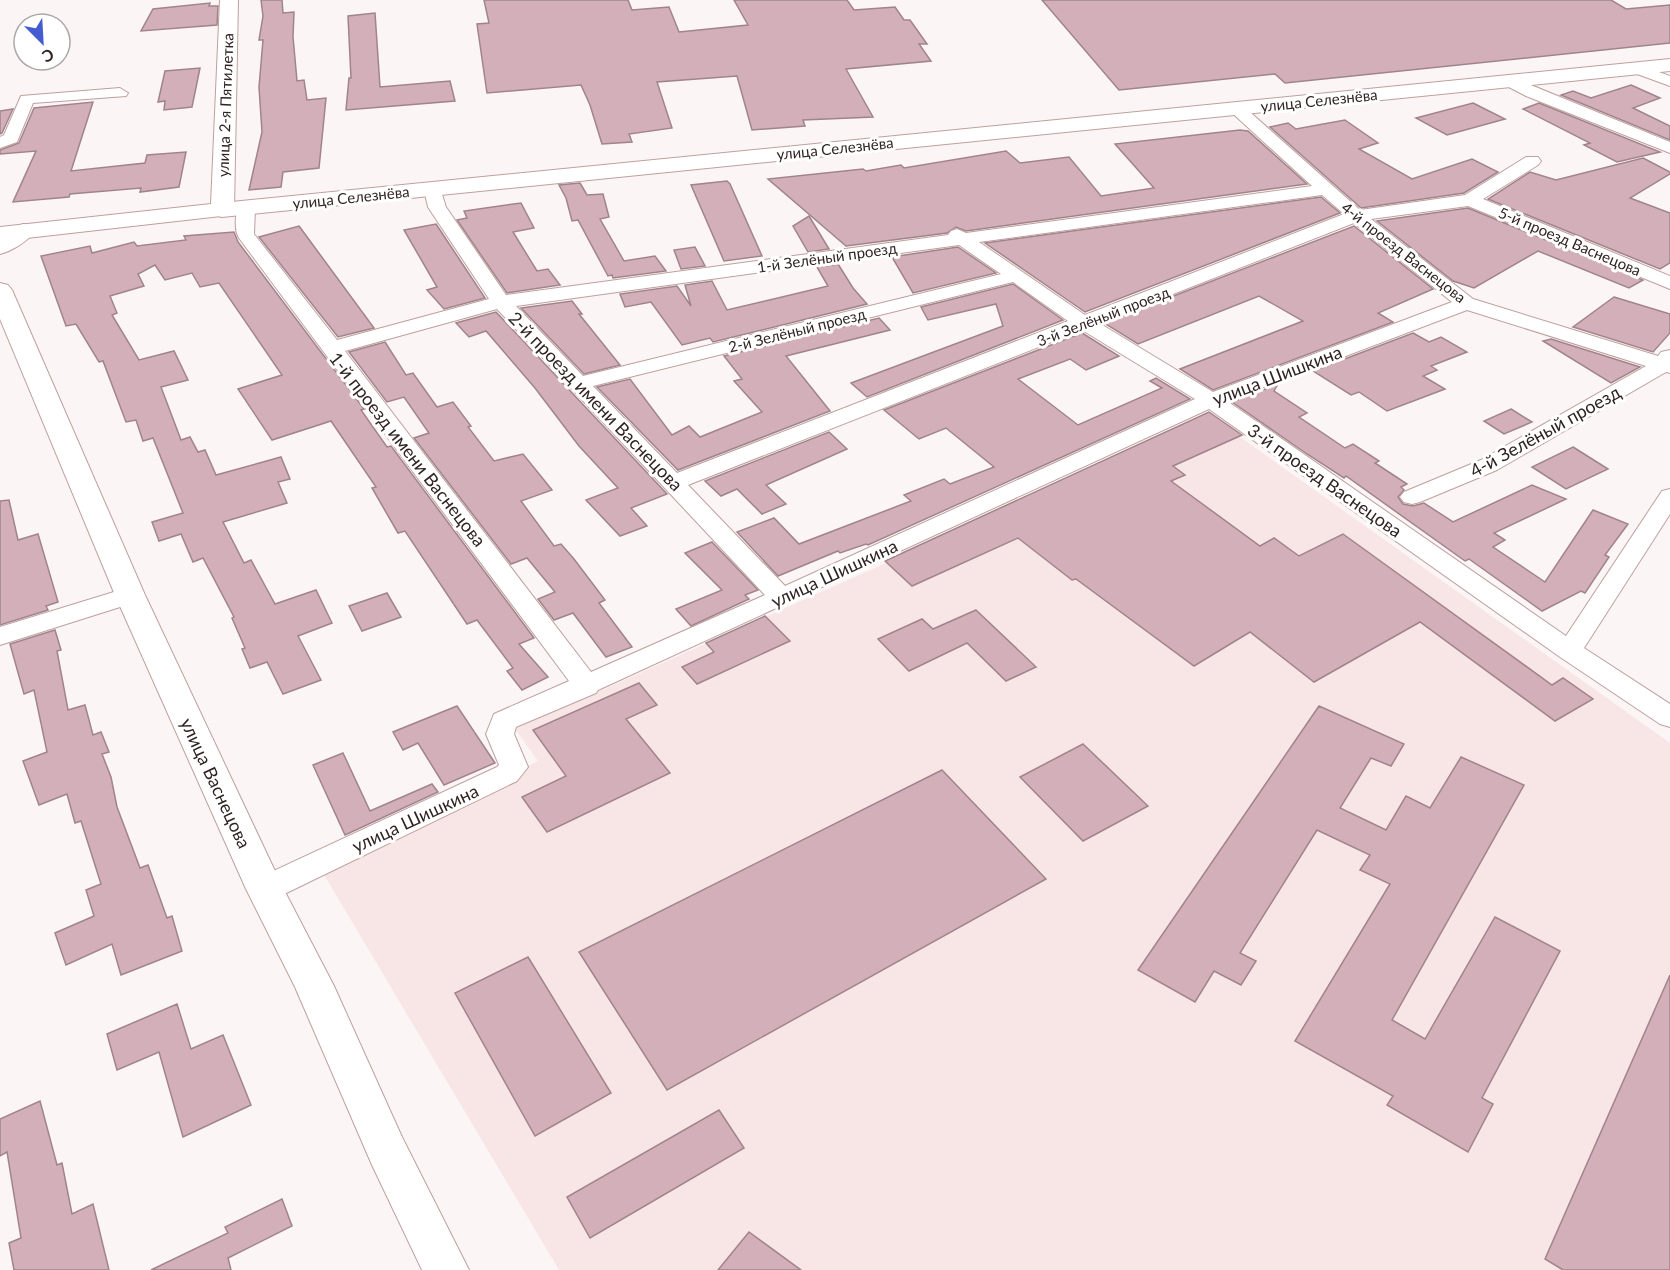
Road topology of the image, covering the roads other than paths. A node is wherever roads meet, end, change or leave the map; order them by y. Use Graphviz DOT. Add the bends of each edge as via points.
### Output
graph roads {
  1 [pos="229,0"];
  2 [pos="1670,64"];
  3 [pos="1634,68"];
  4 [pos="1509,81"];
  5 [pos="1670,81"];
  6 [pos="120,93"];
  7 [pos="1236,108"];
  8 [pos="0,143"];
  9 [pos="1670,148"];
  10 [pos="1532,161"];
  11 [pos="433,189"];
  12 [pos="1327,189"];
  13 [pos="1470,200"];
  14 [pos="246,208"];
  15 [pos="222,210"];
  16 [pos="1356,216"];
  17 [pos="24,231"];
  18 [pos="0,234"];
  19 [pos="955,234"];
  20 [pos="0,247"];
  21 [pos="1016,276"];
  22 [pos="1670,283"];
  23 [pos="0,290"];
  24 [pos="501,302"];
  25 [pos="1466,303"];
  26 [pos="1084,323"];
  27 [pos="331,348"];
  28 [pos="1668,362"];
  29 [pos="578,383"];
  30 [pos="1211,400"];
  31 [pos="675,482"];
  32 [pos="1670,496"];
  33 [pos="1412,497"];
  34 [pos="130,595"];
  35 [pos="782,597"];
  36 [pos="0,636"];
  37 [pos="1569,651"];
  38 [pos="587,686"];
  39 [pos="1670,717"];
  40 [pos="265,889"];
  41 [pos="446,1270"];
  1 -- 15 [label="main road, улица 2-я Пятилетка"];
  2 -- 3 [label="street, улица Селезнёва"];
  3 -- 4 [label="street, улица Селезнёва"];
  3 -- 5 [label="street"];
  4 -- 7 [label="street, улица Селезнёва"];
  4 -- 9 [label="street"];
  6 -- 8 [label="street" via="27,99 11,138"];
  7 -- 11 [label="street, улица Селезнёва"];
  7 -- 12 [label="street, 4-й проезд Васнецова"];
  10 -- 13 [label="street, 3-й Зелёный проезд"];
  11 -- 14 [label="street, улица Селезнёва"];
  11 -- 24 [label="street, 2-й проезд имени Васнецова" via="437,207"];
  12 -- 16 [label="street, 4-й проезд Васнецова"];
  12 -- 19 [label="street, 1-й Зелёный проезд"];
  13 -- 16 [label="street, 3-й Зелёный проезд"];
  13 -- 22 [label="street, 5-й проезд Васнецова"];
  14 -- 15 [label="street, улица Селезнёва"];
  14 -- 27 [label="street, 1-й проезд имени Васнецова" via="244,234"];
  15 -- 17 [label="main road, улица Селезнёва"];
  16 -- 25 [label="street, 4-й проезд Васнецова"];
  16 -- 26 [label="street, 3-й Зелёный проезд"];
  17 -- 18 [label="main road, улица Селезнёва"];
  17 -- 20 [label="street"];
  19 -- 21 [label="street, 3-й проезд Васнецова"];
  19 -- 24 [label="street, 1-й Зелёный проезд"];
  21 -- 26 [label="street, 3-й проезд Васнецова"];
  21 -- 29 [label="street, 2-й Зелёный проезд"];
  23 -- 34 [label="street, улица Васнецова"];
  24 -- 27 [label="street, 1-й Зелёный проезд"];
  24 -- 29 [label="street, 2-й проезд имени Васнецова"];
  25 -- 28 [label="street, 4-й проезд Васнецова"];
  25 -- 30 [label="street, улица Шишкина"];
  26 -- 30 [label="street, 3-й проезд Васнецова"];
  26 -- 31 [label="street, 3-й Зелёный проезд"];
  27 -- 38 [label="street, 1-й проезд имени Васнецова"];
  28 -- 33 [label="street, 4-й Зелёный проезд" via="1489,465"];
  29 -- 31 [label="street, 2-й проезд имени Васнецова"];
  30 -- 35 [label="street, улица Шишкина"];
  30 -- 37 [label="street, 3-й проезд Васнецова"];
  31 -- 35 [label="street, 2-й проезд имени Васнецова"];
  32 -- 37 [label="street"];
  34 -- 36 [label="street"];
  34 -- 40 [label="street, улица Васнецова"];
  35 -- 38 [label="street, улица Шишкина"];
  37 -- 39 [label="street, 3-й проезд Васнецова"];
  38 -- 40 [label="street, улица Шишкина" via="504,721 500,734 514,767 507,774"];
  40 -- 41 [label="street, улица Васнецова"];
}
